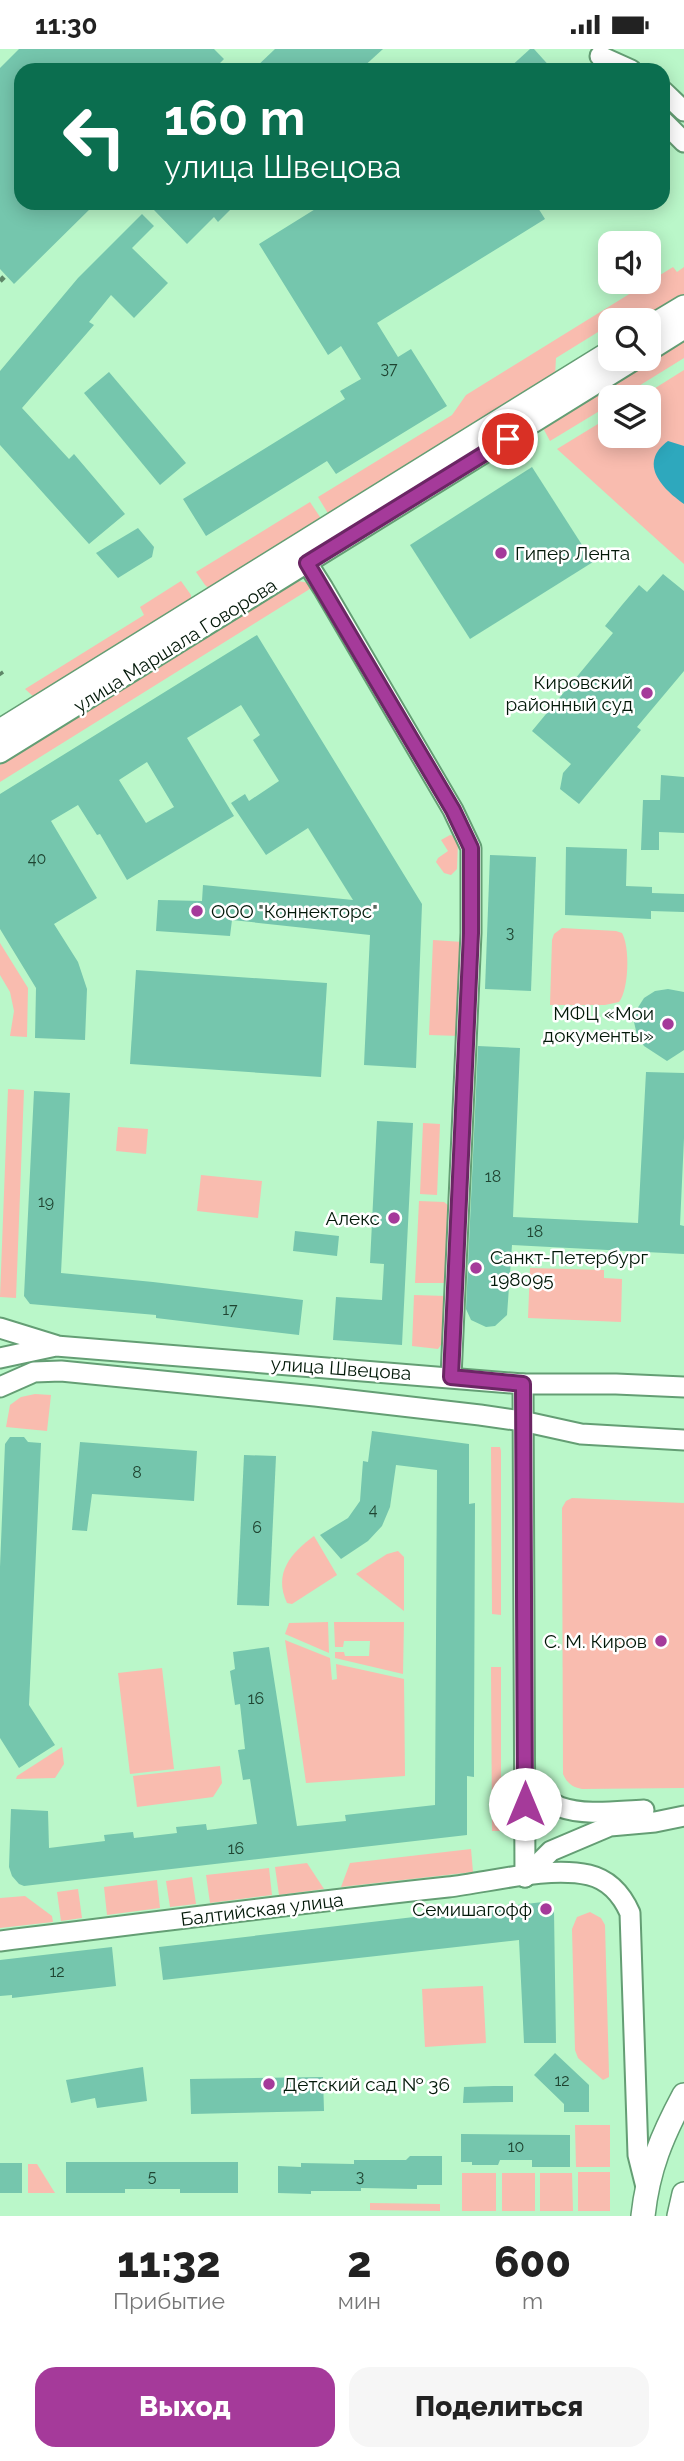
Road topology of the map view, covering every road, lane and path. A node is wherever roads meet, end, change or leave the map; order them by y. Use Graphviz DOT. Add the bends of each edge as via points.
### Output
graph roads {
  1 [pos="670,98"];
  2 [pos="684,111"];
  3 [pos="670,128"];
  4 [pos="684,142"];
  5 [pos="684,307"];
  6 [pos="661,321"];
  7 [pos="684,329"];
  8 [pos="661,343"];
  9 [pos="598,361"];
  10 [pos="616,371"];
  11 [pos="302,555"];
  12 [pos="0,731"];
  13 [pos="0,753"];
  14 [pos="0,1328"];
  15 [pos="56,1346"];
  16 [pos="0,1357"];
  17 [pos="451,1377"];
  18 [pos="523,1384"];
  19 [pos="0,1387"];
  20 [pos="684,1387"];
  21 [pos="522,1421"];
  22 [pos="683,1440"];
  23 [pos="525,1780"];
  24 [pos="684,1816"];
  25 [pos="525,1877"];
  26 [pos="0,1941"];
  27 [pos="684,2095"];
  28 [pos="646,2187"];
  29 [pos="684,2194"];
  30 [pos="643,2216"];
  31 [pos="679,2216"];
  1 -- 2 [label="street"];
  3 -- 4 [label="street"];
  5 -- 6 [label="main road"];
  7 -- 8 [label="street"];
  9 -- 11 [label="main road, улица Маршала Говорова"];
  10 -- 11 [label="street, улица Маршала Говорова"];
  11 -- 12 [label="main road, улица Маршала Говорова"];
  11 -- 13 [label="street, улица Маршала Говорова"];
  11 -- 17 [label="street" via="471,848"];
  14 -- 15 [label="street"];
  15 -- 16 [label="street, улица Швецова"];
  15 -- 17 [label="street, улица Швецова"];
  17 -- 18 [label="street, улица Швецова"];
  18 -- 20 [label="street, улица Швецова"];
  18 -- 21 [label="street"];
  19 -- 21 [label="street, улица Швецова" via="34,1372 61,1371"];
  21 -- 22 [label="street, улица Швецова" via="581,1434"];
  21 -- 23 [label="street"];
  23 -- 24 [label="street" via="561,1807"];
  23 -- 25 [label="street"];
  24 -- 25 [label="street" via="610,1826 551,1851"];
  25 -- 26 [label="street, Балтийская улица"];
  25 -- 28 [label="street, Балтийская улица" via="559,1871 592,1875 611,1885 630,1913 638,2155"];
  27 -- 28 [label="main road" via="659,2142"];
  28 -- 30 [label="main road"];
  29 -- 31 [label="main road"];
}
